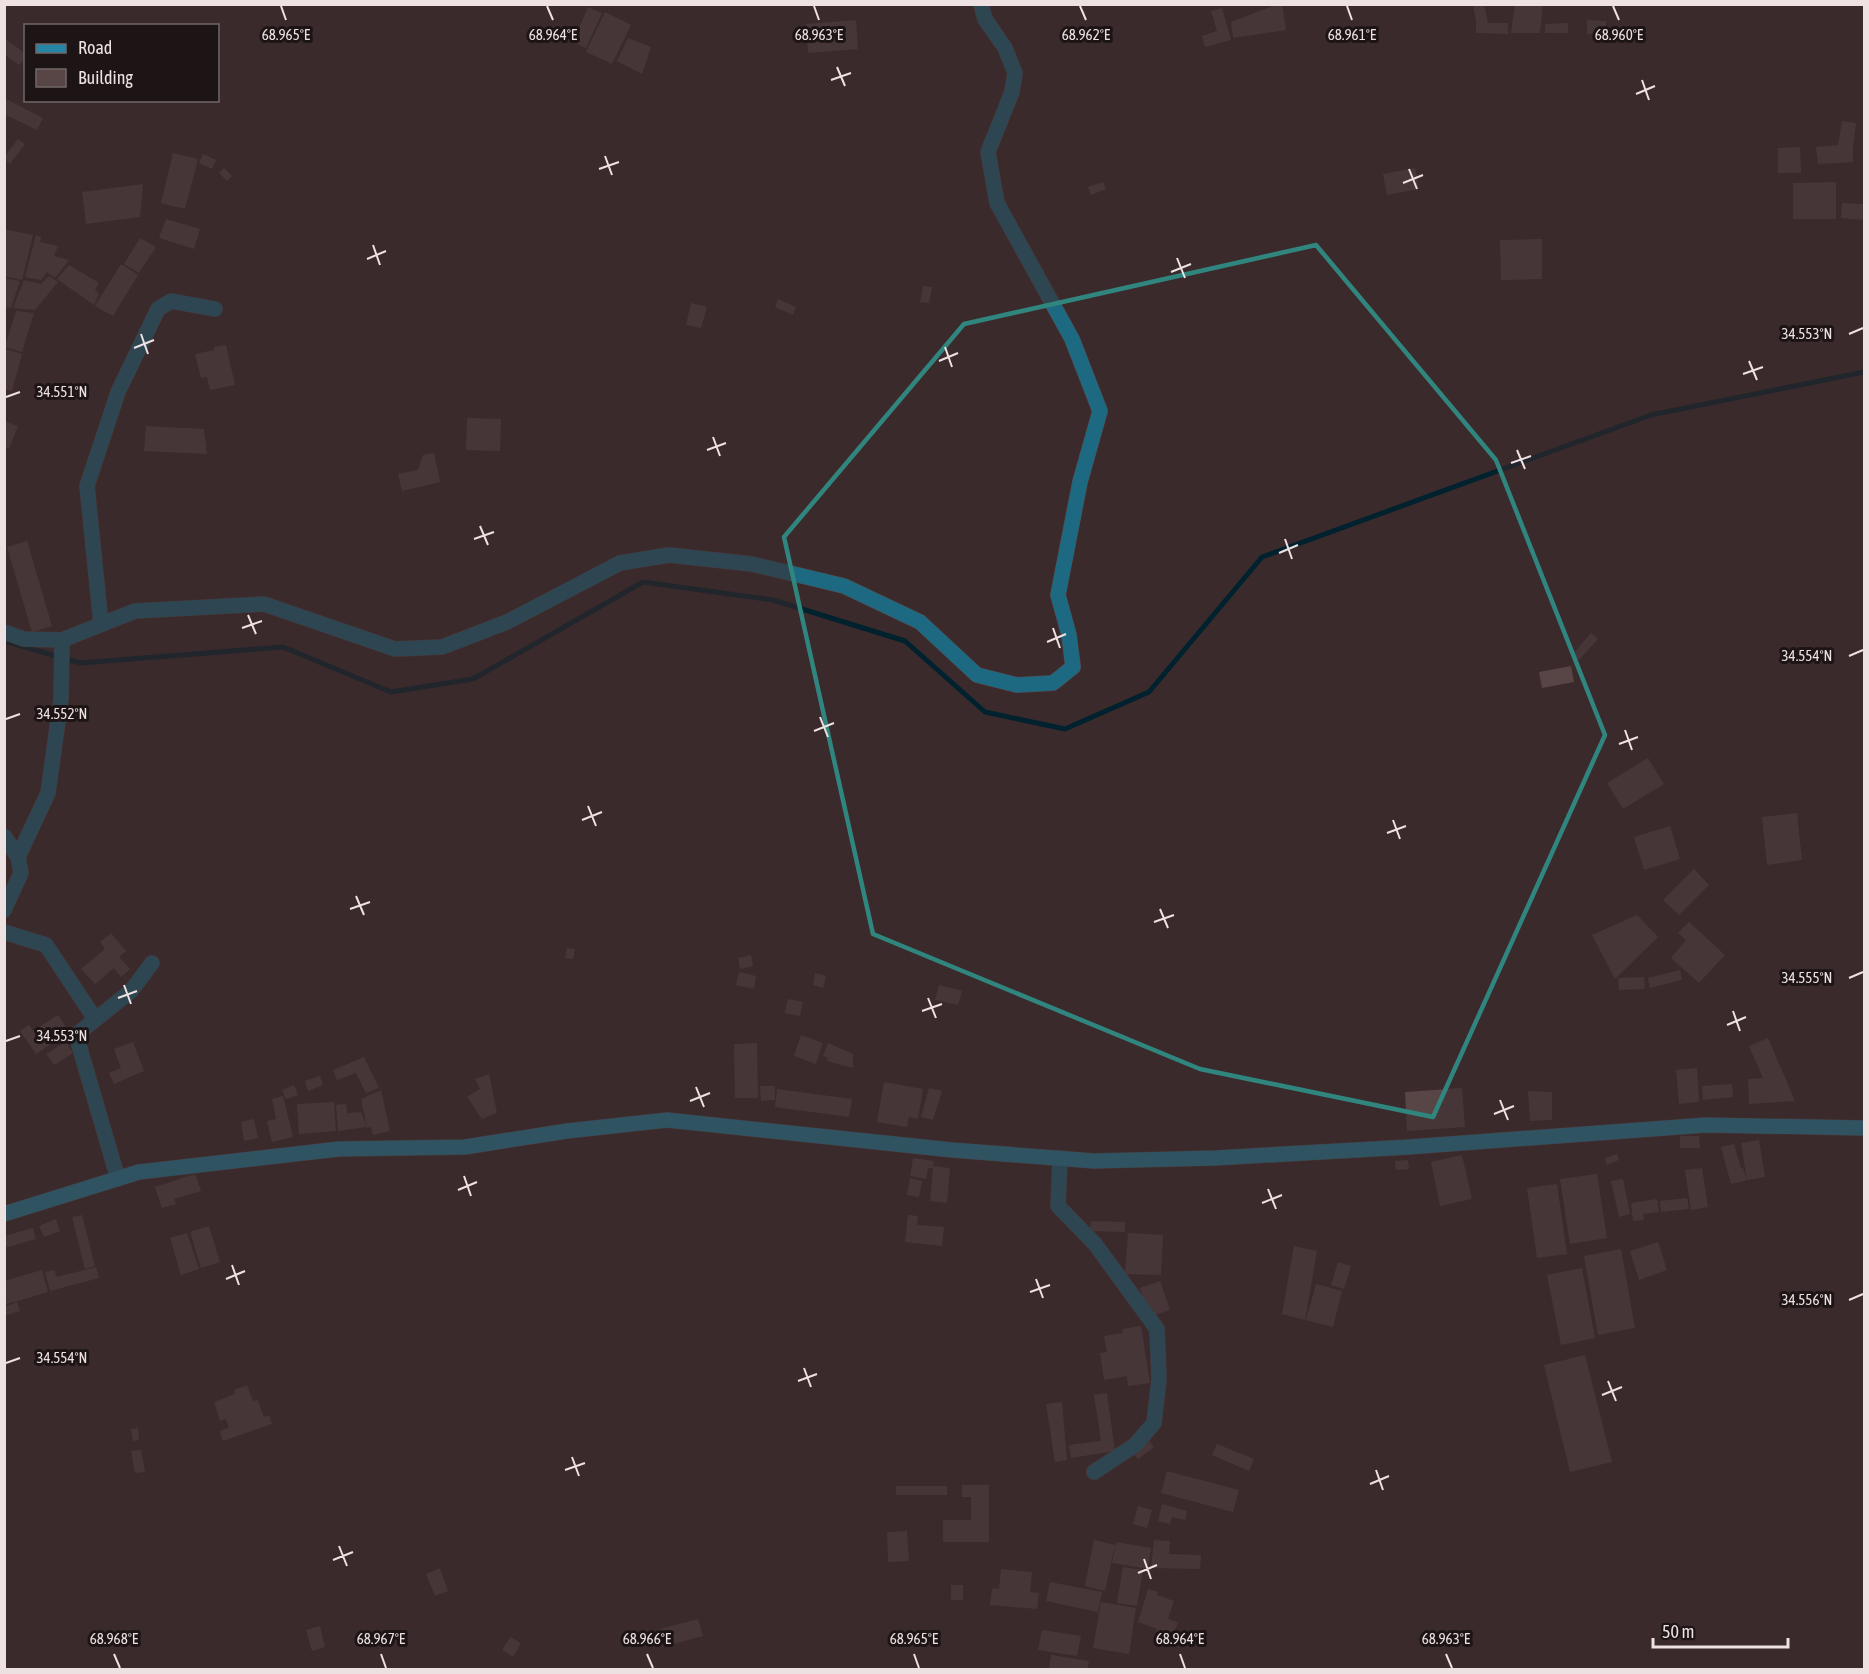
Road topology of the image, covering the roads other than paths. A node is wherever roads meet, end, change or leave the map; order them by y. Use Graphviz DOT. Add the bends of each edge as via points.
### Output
graph roads {
  1 [pos="981,4"];
  2 [pos="215,309"];
  3 [pos="101,624"];
  4 [pos="4,632"];
  5 [pos="62,646"];
  6 [pos="4,836"];
  7 [pos="18,857"];
  8 [pos="4,910"];
  9 [pos="4,932"];
  10 [pos="152,963"];
  11 [pos="95,1019"];
  12 [pos="1864,1128"];
  13 [pos="1060,1158"];
  14 [pos="118,1179"];
  15 [pos="4,1214"];
  16 [pos="1094,1472"];
  1 -- 3 [label="street" via="985,19 1005,48 1015,73 1012,92 988,152 997,203 1072,339 1100,411 1080,482 1058,595 1073,667 1053,683 1017,685 977,675 920,622 844,586 752,564 669,555 620,563 507,622 442,647 395,649 264,604 135,611"];
  2 -- 3 [label="street" via="171,301 158,309 118,392 87,486"];
  3 -- 5 [label="street"];
  4 -- 5 [label="street"];
  5 -- 7 [label="street" via="61,699 48,793"];
  6 -- 7 [label="street"];
  7 -- 8 [label="street" via="21,873"];
  9 -- 11 [label="street" via="46,945"];
  10 -- 11 [label="street" via="131,991"];
  11 -- 14 [label="street" via="76,1035"];
  12 -- 13 [label="street" via="1706,1125 1215,1158"];
  13 -- 14 [label="street" via="667,1120 465,1147 339,1149 139,1172"];
  13 -- 16 [label="street" via="1058,1206 1095,1244 1157,1329 1159,1379 1154,1423 1135,1444"];
  14 -- 15 [label="street"];
}
